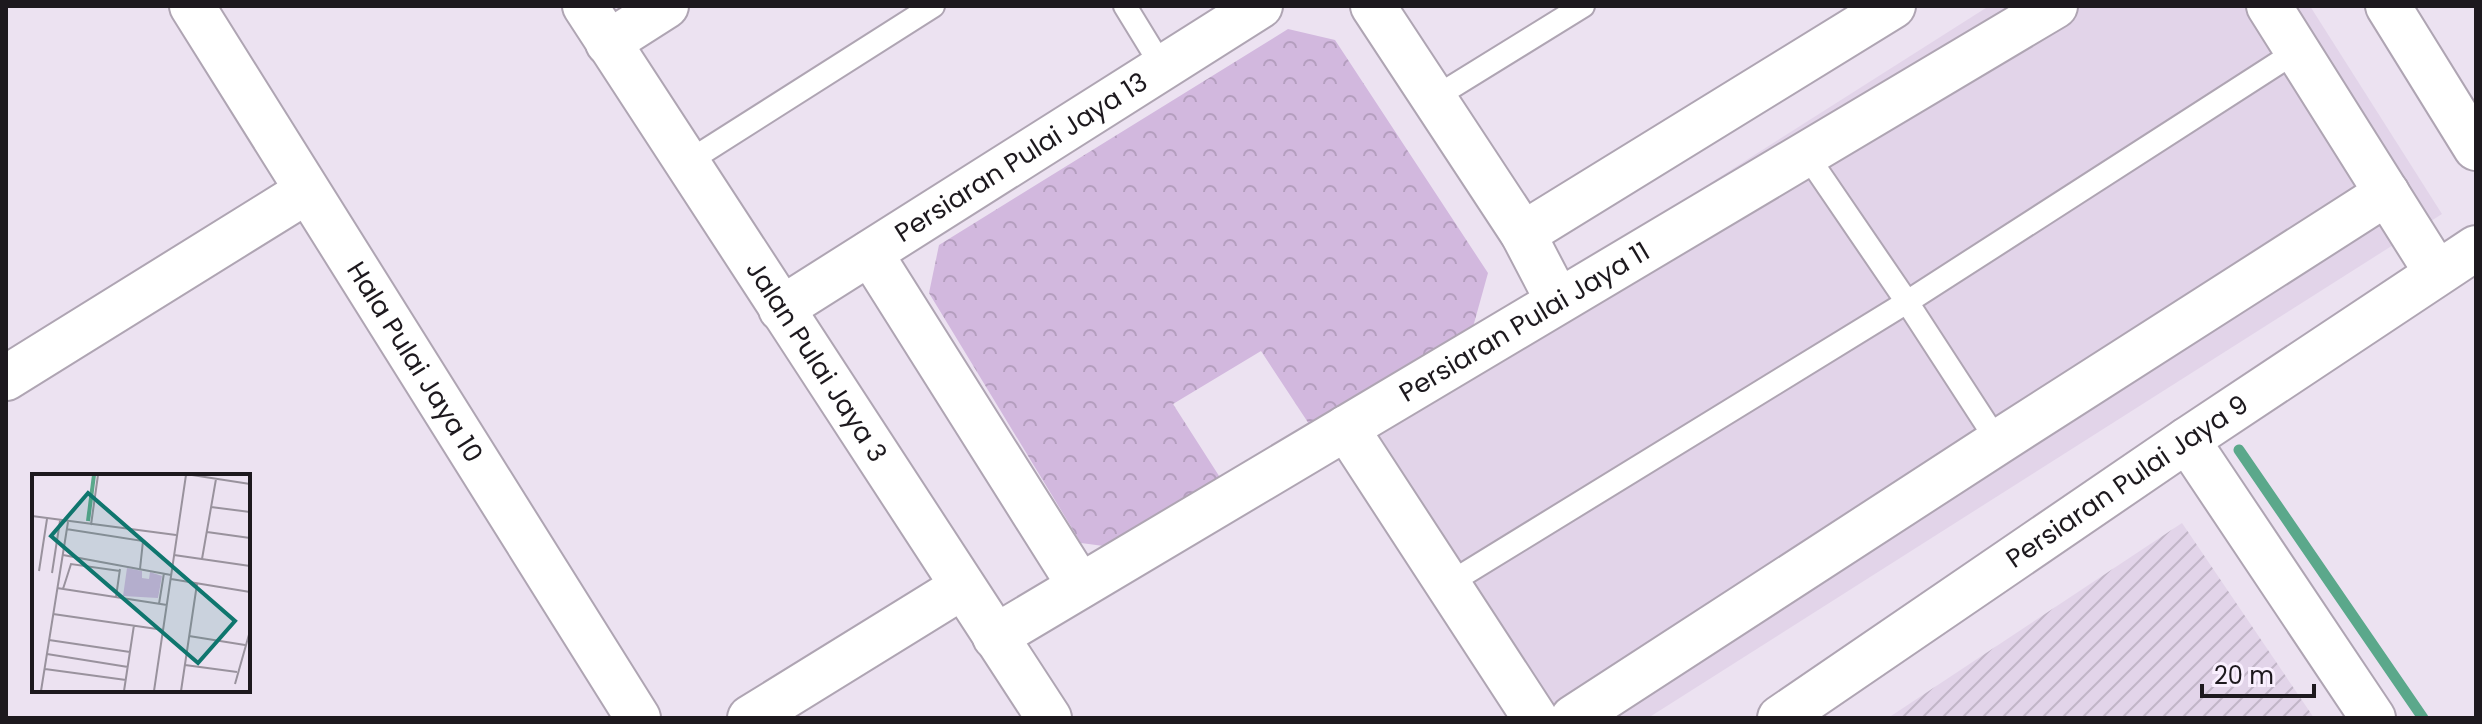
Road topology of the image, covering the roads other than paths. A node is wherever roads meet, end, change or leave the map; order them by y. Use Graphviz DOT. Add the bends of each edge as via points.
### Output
graph roads {
  1 [pos="192,6"];
  2 [pos="585,6"];
  3 [pos="666,6"];
  4 [pos="933,6"];
  5 [pos="1125,6"];
  6 [pos="1260,6"];
  7 [pos="1373,6"];
  8 [pos="1583,6"];
  9 [pos="1893,6"];
  10 [pos="2055,6"];
  11 [pos="2269,6"];
  12 [pos="2388,6"];
  13 [pos="608,43"];
  14 [pos="2297,51"];
  15 [pos="1163,68"];
  16 [pos="1434,98"];
  17 [pos="2476,148"];
  18 [pos="1806,154"];
  19 [pos="686,163"];
  20 [pos="307,191"];
  21 [pos="2387,193"];
  22 [pos="1523,234"];
  23 [pos="2476,248"];
  24 [pos="870,253"];
  25 [pos="2437,273"];
  26 [pos="1558,301"];
  27 [pos="1907,302"];
  28 [pos="781,309"];
  29 [pos="6,378"];
  30 [pos="1346,428"];
  31 [pos="2187,440"];
  32 [pos="1998,442"];
  33 [pos="1448,584"];
  34 [pos="1080,586"];
  35 [pos="962,587"];
  36 [pos="995,637"];
  37 [pos="638,718"];
  38 [pos="750,718"];
  39 [pos="1049,718"];
  40 [pos="1535,718"];
  41 [pos="1573,718"];
  42 [pos="1780,718"];
  43 [pos="2373,718"];
  1 -- 20 [label="street, Hala Pulai Jaya 10"];
  2 -- 13 [label="street, Jalan Pulai Jaya 3"];
  3 -- 13 [label="street"];
  4 -- 19 [label="lane"];
  5 -- 15 [label="lane"];
  6 -- 15 [label="street, Persiaran Pulai Jaya 13"];
  7 -- 16 [label="street"];
  8 -- 16 [label="lane"];
  9 -- 22 [label="street"];
  10 -- 18 [label="street, Persiaran Pulai Jaya 11"];
  11 -- 14 [label="street"];
  12 -- 17 [label="street"];
  13 -- 19 [label="street, Jalan Pulai Jaya 3"];
  14 -- 21 [label="street"];
  14 -- 27 [label="lane"];
  15 -- 24 [label="street, Persiaran Pulai Jaya 13"];
  16 -- 22 [label="street"];
  18 -- 26 [label="street, Persiaran Pulai Jaya 11"];
  18 -- 27 [label="lane"];
  19 -- 28 [label="street, Jalan Pulai Jaya 3"];
  20 -- 29 [label="street"];
  20 -- 37 [label="street, Hala Pulai Jaya 10"];
  21 -- 25 [label="street"];
  21 -- 32 [label="street"];
  22 -- 26 [label="street"];
  23 -- 25 [label="street, Persiaran Pulai Jaya 9"];
  24 -- 28 [label="street, Persiaran Pulai Jaya 13"];
  24 -- 34 [label="street"];
  25 -- 31 [label="street, Persiaran Pulai Jaya 9"];
  26 -- 30 [label="street, Persiaran Pulai Jaya 11"];
  27 -- 32 [label="lane"];
  27 -- 33 [label="lane"];
  28 -- 35 [label="street, Jalan Pulai Jaya 3"];
  30 -- 33 [label="street"];
  30 -- 34 [label="street, Persiaran Pulai Jaya 11"];
  31 -- 42 [label="street, Persiaran Pulai Jaya 9"];
  31 -- 43 [label="street"];
  32 -- 41 [label="street"];
  33 -- 40 [label="street"];
  34 -- 36 [label="street, Persiaran Pulai Jaya 11"];
  35 -- 36 [label="street, Jalan Pulai Jaya 3"];
  35 -- 38 [label="street"];
  36 -- 39 [label="street, Jalan Pulai Jaya 3"];
}
